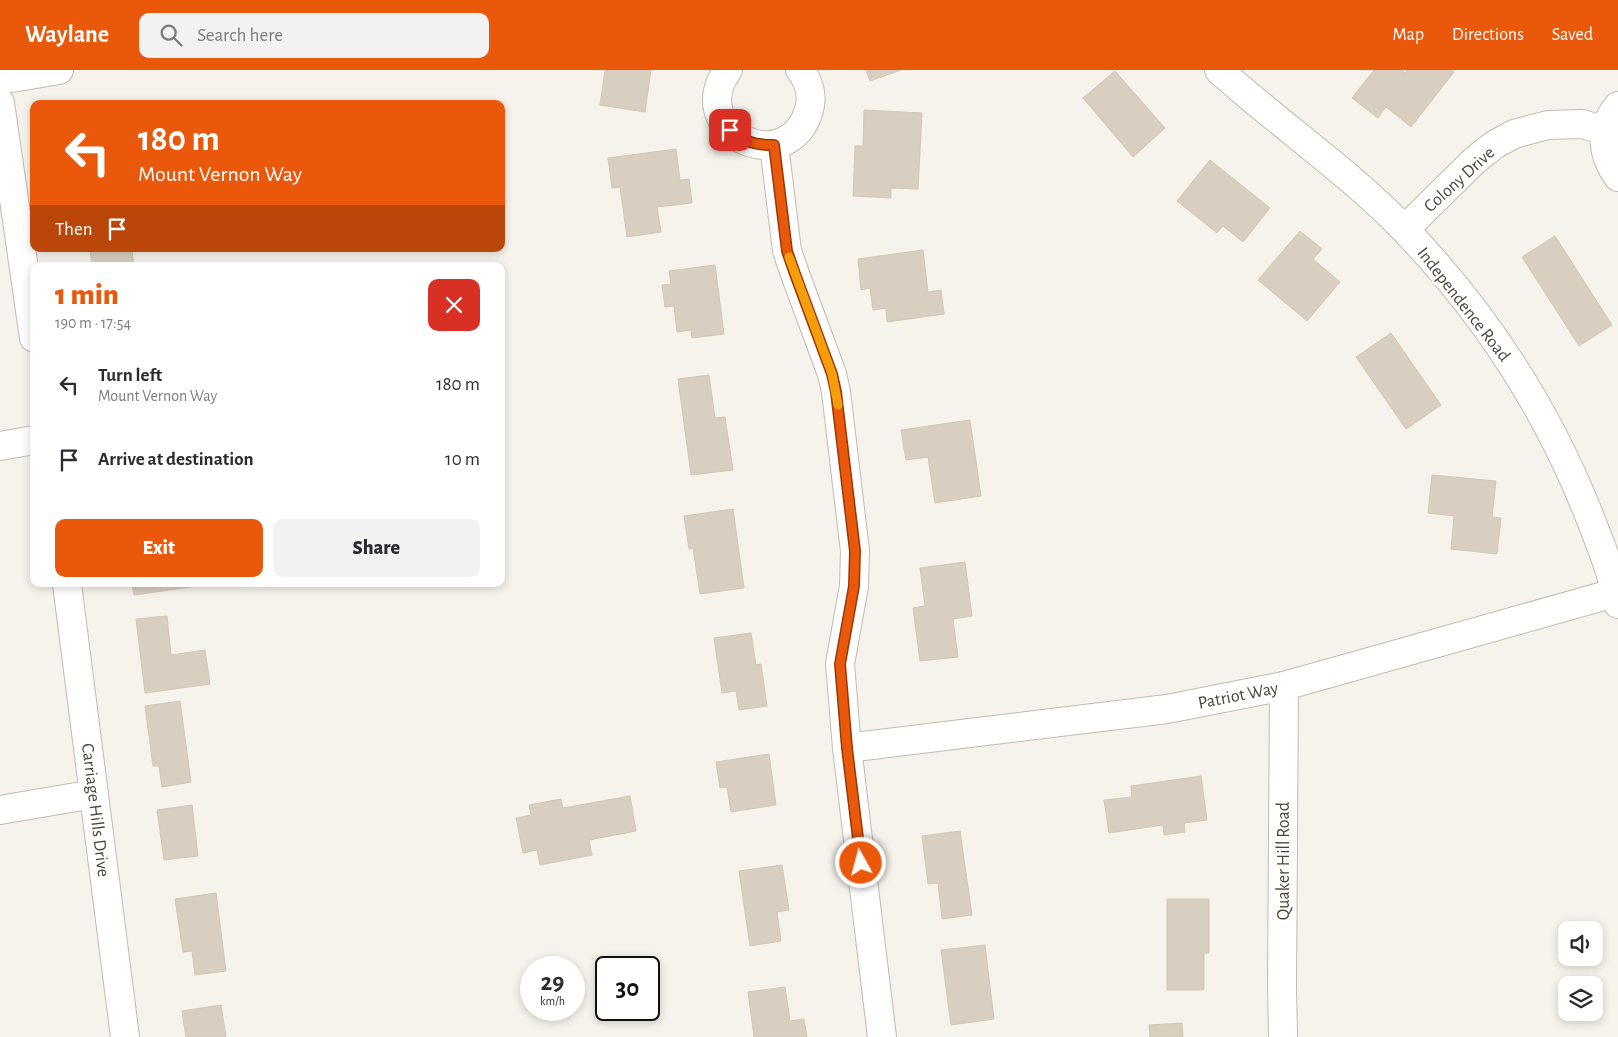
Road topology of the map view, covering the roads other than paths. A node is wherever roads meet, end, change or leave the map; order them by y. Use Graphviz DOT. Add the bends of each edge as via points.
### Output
graph roads {
  1 [pos="60,70"];
  2 [pos="728,70"];
  3 [pos="800,70"];
  4 [pos="1219,70"];
  5 [pos="0,80"];
  6 [pos="0,103"];
  7 [pos="1618,106"];
  8 [pos="1605,131"];
  9 [pos="774,145"];
  10 [pos="1618,177"];
  11 [pos="1405,229"];
  12 [pos="30,310"];
  13 [pos="30,441"];
  14 [pos="0,446"];
  15 [pos="67,587"];
  16 [pos="1617,596"];
  17 [pos="1284,686"];
  18 [pos="847,748"];
  19 [pos="94,794"];
  20 [pos="0,810"];
  21 [pos="125,1037"];
  22 [pos="882,1037"];
  23 [pos="1283,1037"];
  1 -- 5 [label="street"];
  2 -- 9 [label="street" via="720,84 718,100 725,123 742,140 757,145"];
  3 -- 9 [label="street" via="810,90 806,118 799,130"];
  4 -- 11 [label="street, Independence Road" via="1346,175"];
  6 -- 12 [label="street"];
  7 -- 8 [label="street"];
  8 -- 10 [label="street" via="1605,148"];
  8 -- 11 [label="street, Colony Drive" via="1582,124 1548,125 1514,134 1474,161"];
  9 -- 18 [label="street" via="787,251 832,374 841,429 855,551 854,586 840,664"];
  11 -- 16 [label="street, Independence Road" via="1453,283 1535,400 1574,477"];
  13 -- 14 [label="street"];
  15 -- 19 [label="street, Carriage Hills Drive"];
  16 -- 17 [label="street, Patriot Way"];
  17 -- 18 [label="street, Patriot Way" via="1167,709"];
  17 -- 23 [label="street, Quaker Hill Road"];
  18 -- 22 [label="street"];
  19 -- 20 [label="street"];
  19 -- 21 [label="street, Carriage Hills Drive"];
}
